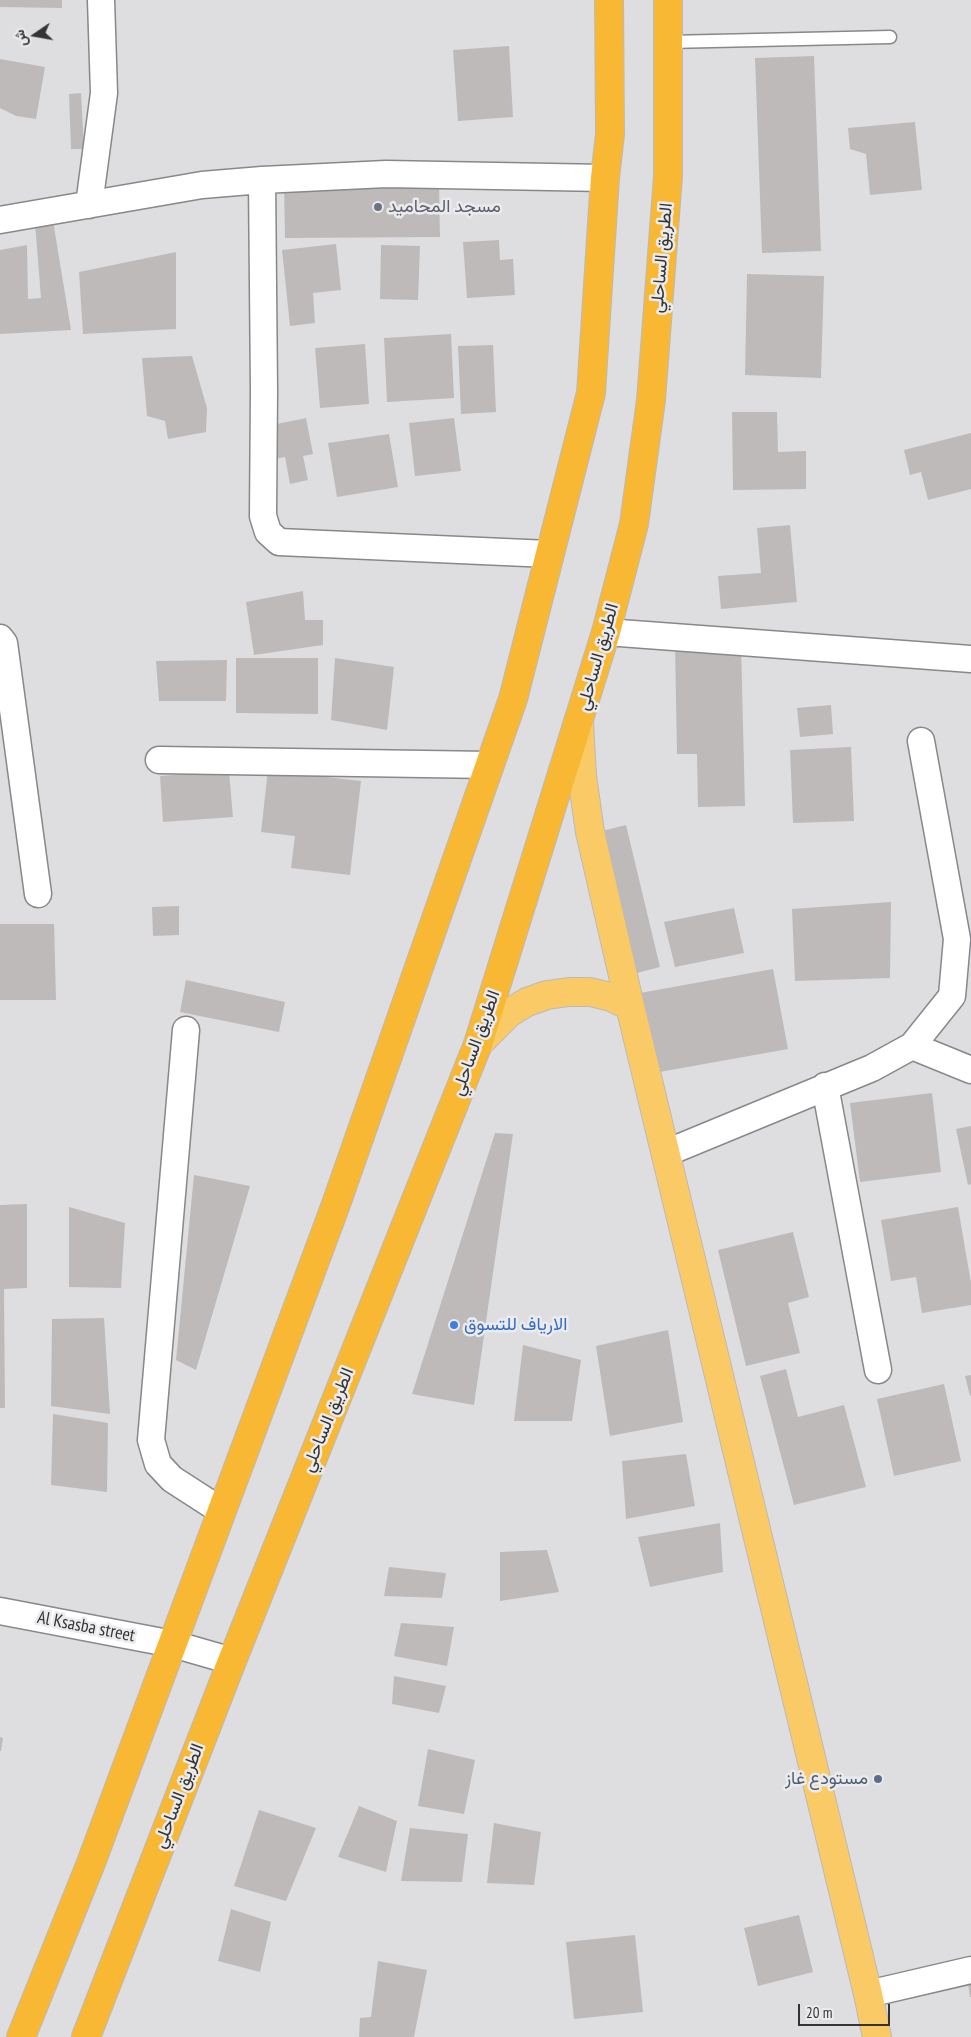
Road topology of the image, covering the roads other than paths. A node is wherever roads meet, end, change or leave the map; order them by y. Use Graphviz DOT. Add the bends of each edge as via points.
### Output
graph roads {
  1 [pos="101,0"];
  2 [pos="609,0"];
  3 [pos="668,0"];
  4 [pos="890,37"];
  5 [pos="668,42"];
  6 [pos="605,178"];
  7 [pos="262,180"];
  8 [pos="89,204"];
  9 [pos="0,220"];
  10 [pos="549,554"];
  11 [pos="606,632"];
  12 [pos="0,638"];
  13 [pos="971,659"];
  14 [pos="579,722"];
  15 [pos="921,741"];
  16 [pos="159,760"];
  17 [pos="490,765"];
  18 [pos="38,894"];
  19 [pos="630,1006"];
  20 [pos="186,1030"];
  21 [pos="478,1044"];
  22 [pos="912,1046"];
  23 [pos="971,1070"];
  24 [pos="825,1086"];
  25 [pos="666,1153"];
  26 [pos="878,1370"];
  27 [pos="220,1510"];
  28 [pos="0,1611"];
  29 [pos="173,1644"];
  30 [pos="232,1661"];
  31 [pos="971,1970"];
  32 [pos="868,1994"];
  33 [pos="21,2037"];
  34 [pos="86,2037"];
  35 [pos="877,2037"];
  1 -- 8 [label="street" via="104,93"];
  2 -- 6 [label="highway" via="610,134"];
  3 -- 5 [label="highway, الطريق الساحلي"];
  4 -- 5 [label="lane"];
  5 -- 11 [label="highway, الطريق الساحلي" via="668,176 651,400 634,524"];
  6 -- 7 [label="street" via="386,174"];
  6 -- 10 [label="highway" via="591,393"];
  7 -- 8 [label="street" via="202,185"];
  7 -- 10 [label="street" via="263,516 268,532 279,542"];
  8 -- 9 [label="street"];
  10 -- 17 [label="highway" via="513,699"];
  11 -- 13 [label="street"];
  11 -- 14 [label="highway, الطريق الساحلي"];
  12 -- 18 [label="street" via="4,643"];
  14 -- 19 [label="main road" via="590,832"];
  14 -- 21 [label="highway, الطريق الساحلي"];
  15 -- 22 [label="street" via="957,939 952,996"];
  16 -- 17 [label="street"];
  17 -- 27 [label="highway" via="334,1207"];
  19 -- 21 [label="main road" via="590,992 547,995 508,1013"];
  19 -- 25 [label="main road"];
  20 -- 27 [label="street" via="151,1440 158,1464 172,1479"];
  21 -- 30 [label="highway, الطريق الساحلي"];
  22 -- 23 [label="street"];
  22 -- 24 [label="street" via="872,1068"];
  24 -- 25 [label="street"];
  24 -- 26 [label="street"];
  25 -- 32 [label="main road"];
  27 -- 29 [label="highway"];
  28 -- 29 [label="street, Al Ksasba street"];
  29 -- 30 [label="street, Al Ksasba street"];
  29 -- 33 [label="highway" via="91,1863"];
  30 -- 34 [label="highway, الطريق الساحلي"];
  31 -- 32 [label="street"];
  32 -- 35 [label="main road"];
}
